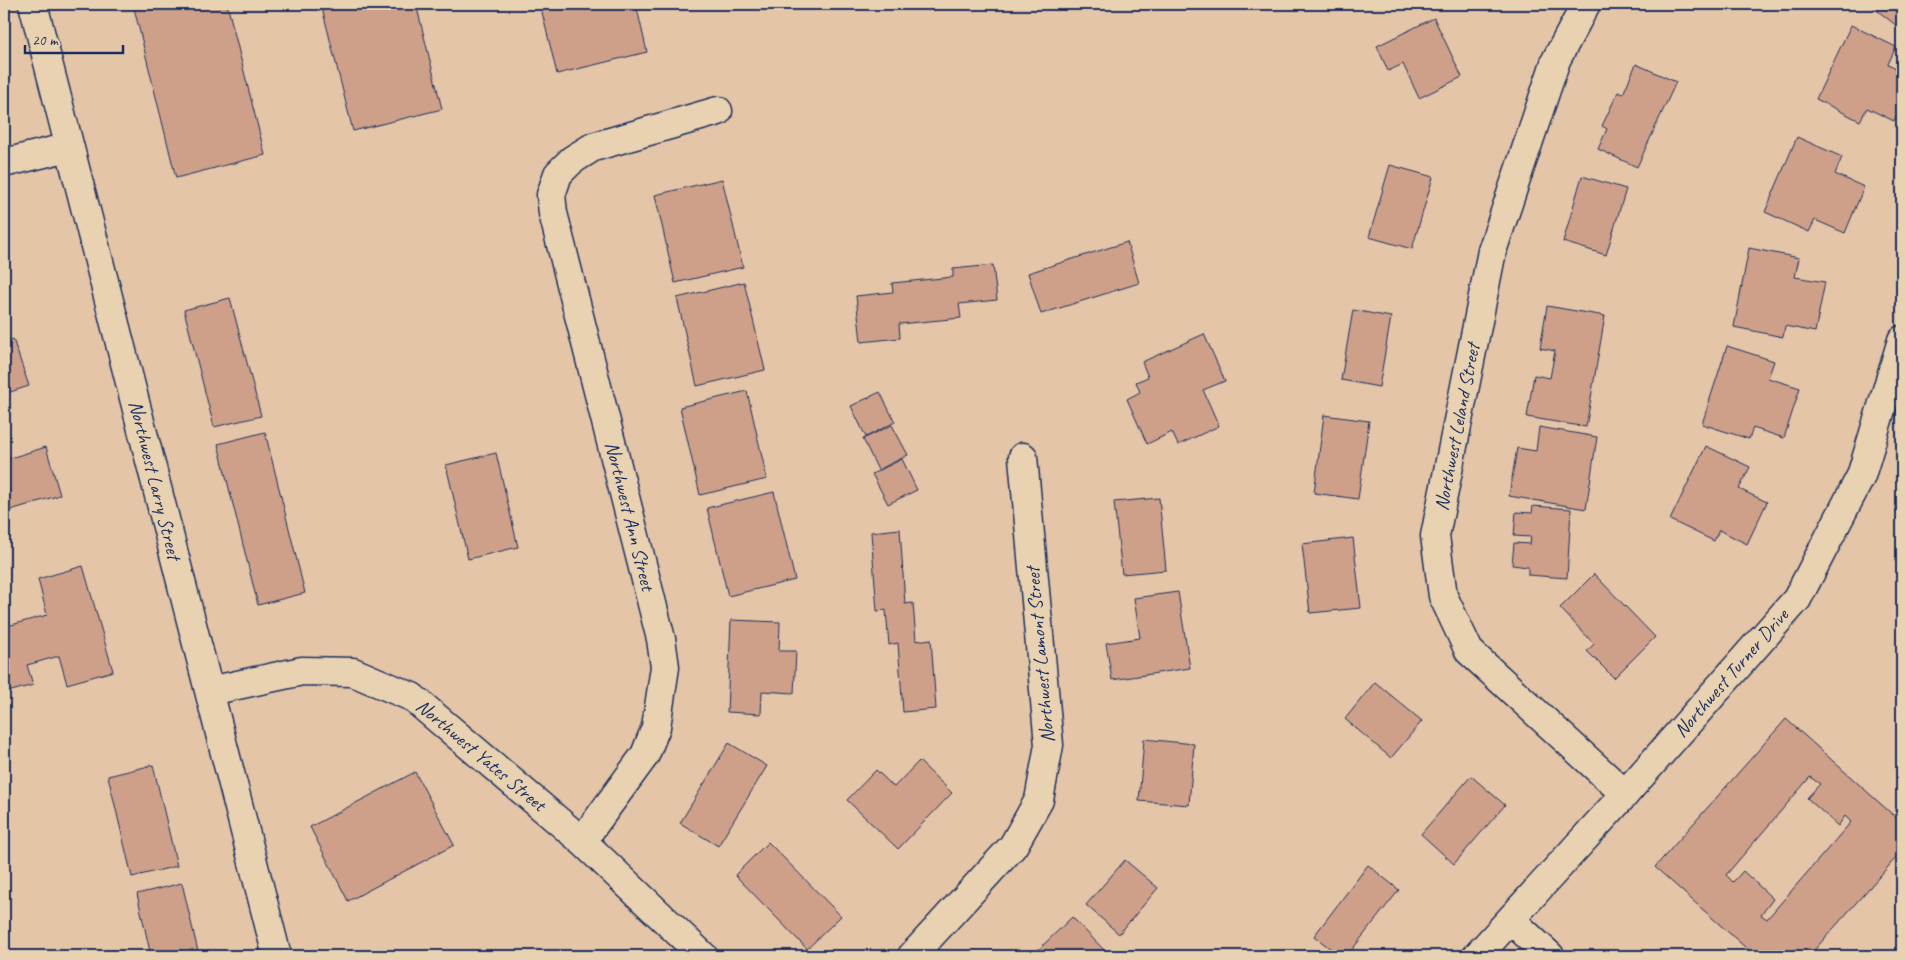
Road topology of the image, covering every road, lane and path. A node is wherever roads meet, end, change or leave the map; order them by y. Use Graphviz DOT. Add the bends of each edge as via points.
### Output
graph roads {
  1 [pos="33,4"];
  2 [pos="1586,4"];
  3 [pos="718,111"];
  4 [pos="69,147"];
  5 [pos="4,163"];
  6 [pos="1902,340"];
  7 [pos="1023,457"];
  8 [pos="210,691"];
  9 [pos="1626,794"];
  10 [pos="582,841"];
  11 [pos="1511,920"];
  12 [pos="277,956"];
  13 [pos="704,956"];
  14 [pos="912,956"];
  15 [pos="1477,956"];
  16 [pos="1550,956"];
  1 -- 4 [label="street, Northwest Larry Street"];
  2 -- 9 [label="street, Northwest Leland Street" via="1556,60 1492,251 1435,536 1443,596 1469,651"];
  3 -- 10 [label="street, Northwest Ann Street" via="593,147 572,160 558,174 551,195 552,213 661,638 665,667 656,727 645,755"];
  4 -- 5 [label="street"];
  4 -- 8 [label="street, Northwest Larry Street"];
  6 -- 9 [label="street, Northwest Turner Drive" via="1862,476 1796,599"];
  7 -- 14 [label="street, Northwest Lamont Street" via="1049,745 1039,800 1013,846"];
  8 -- 10 [label="street, Northwest Yates Street" via="302,671 353,672 412,697"];
  8 -- 12 [label="street, Northwest Larry Street"];
  9 -- 11 [label="street, Northwest Turner Drive"];
  10 -- 13 [label="street, Northwest Yates Street"];
  11 -- 15 [label="street, Northwest Turner Drive"];
  11 -- 16 [label="street"];
}
